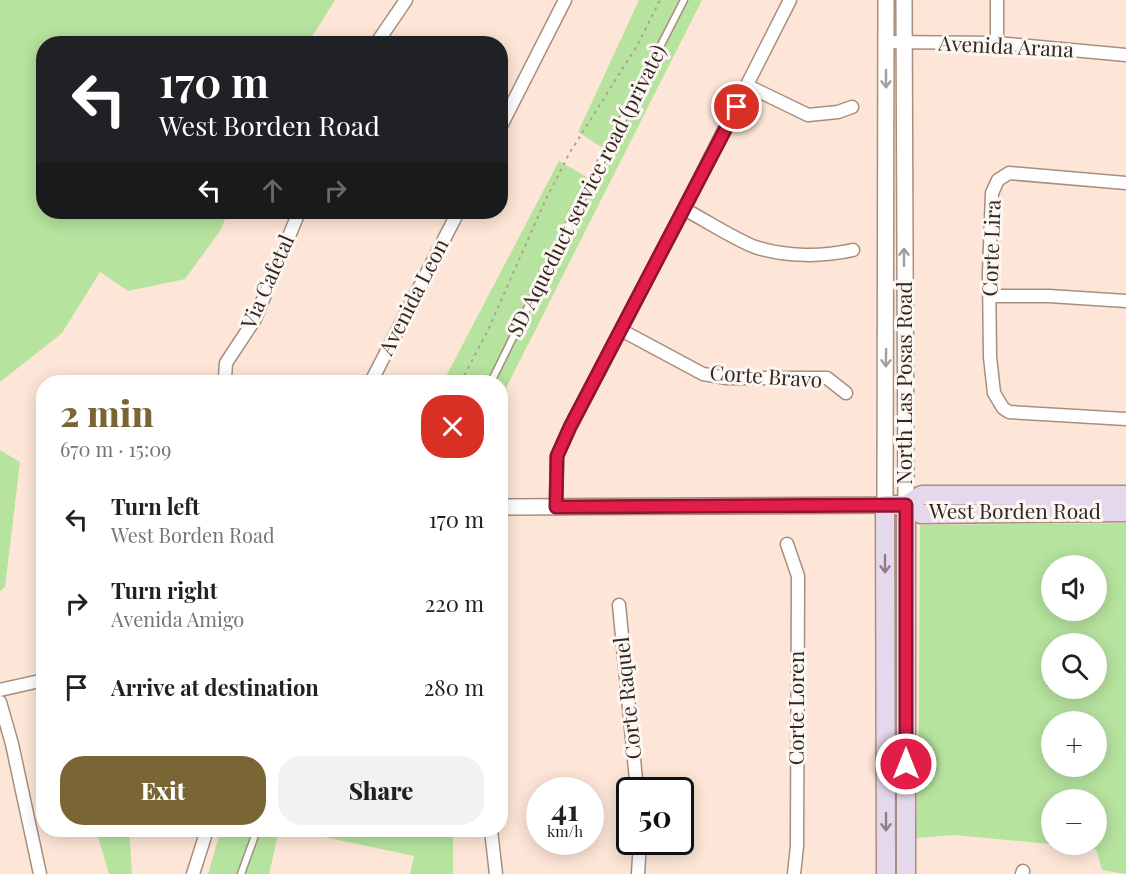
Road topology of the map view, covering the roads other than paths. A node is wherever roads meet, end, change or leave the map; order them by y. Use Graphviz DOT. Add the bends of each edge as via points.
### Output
graph roads {
  1 [pos="406,0"];
  2 [pos="565,0"];
  3 [pos="684,0"];
  4 [pos="790,0"];
  5 [pos="886,0"];
  6 [pos="904,0"];
  7 [pos="997,0"];
  8 [pos="381,36"];
  9 [pos="886,42"];
  10 [pos="904,42"];
  11 [pos="997,43"];
  12 [pos="1126,56"];
  13 [pos="748,86"];
  14 [pos="852,107"];
  15 [pos="508,112"];
  16 [pos="1126,183"];
  17 [pos="684,209"];
  18 [pos="296,219"];
  19 [pos="454,219"];
  20 [pos="853,250"];
  21 [pos="990,296"];
  22 [pos="1126,301"];
  23 [pos="621,330"];
  24 [pos="225,375"];
  25 [pos="375,375"];
  26 [pos="494,375"];
  27 [pos="846,393"];
  28 [pos="1126,419"];
  29 [pos="1126,495"];
  30 [pos="885,505"];
  31 [pos="906,505"];
  32 [pos="508,507"];
  33 [pos="556,507"];
  34 [pos="1126,512"];
  35 [pos="788,544"];
  36 [pos="619,605"];
  37 [pos="36,682"];
  38 [pos="0,690"];
  39 [pos="0,702"];
  40 [pos="636,777"];
  41 [pos="205,837"];
  42 [pos="254,837"];
  43 [pos="492,837"];
  44 [pos="639,855"];
  45 [pos="39,874"];
  46 [pos="193,874"];
  47 [pos="241,874"];
  48 [pos="496,874"];
  49 [pos="638,874"];
  50 [pos="794,874"];
  51 [pos="886,874"];
  52 [pos="906,874"];
  1 -- 8 [label="street"];
  2 -- 15 [label="street"];
  3 -- 26 [label="lane, SD Aqueduct service road (private)"];
  4 -- 13 [label="street"];
  5 -- 9 [label="street, North Las Posas Road"];
  6 -- 10 [label="street, North Las Posas Road"];
  7 -- 11 [label="street"];
  9 -- 10 [label="street, Avenida Arana"];
  9 -- 30 [label="street, North Las Posas Road, one-way"];
  10 -- 11 [label="street, Avenida Arana"];
  31 -- 10 [label="street, North Las Posas Road, one-way"];
  11 -- 12 [label="street, Avenida Arana"];
  13 -- 14 [label="street" via="808,114"];
  13 -- 17 [label="street"];
  16 -- 21 [label="street, Corte Lira" via="1009,173 998,180 992,193"];
  17 -- 20 [label="street" via="755,246 785,254 833,255"];
  17 -- 23 [label="street"];
  18 -- 24 [label="street, Via Cafetal" via="255,319 226,363"];
  19 -- 25 [label="street, Avenida Leon"];
  21 -- 22 [label="street"];
  21 -- 28 [label="street, Corte Lira" via="994,393 1003,408 1009,412"];
  23 -- 27 [label="street, Corte Bravo" via="703,374 727,378 827,378"];
  23 -- 33 [label="street" via="557,456"];
  29 -- 31 [label="main road, West Borden Road" via="922,495"];
  30 -- 31 [label="main road, West Borden Road"];
  30 -- 33 [label="street, West Borden Road"];
  30 -- 51 [label="main road, North Las Posas Road, one-way"];
  31 -- 34 [label="main road, West Borden Road" via="921,514"];
  31 -- 52 [label="main road, North Las Posas Road"];
  32 -- 33 [label="street, West Borden Road"];
  35 -- 50 [label="street, Corte Loren" via="798,576"];
  36 -- 40 [label="street, Corte Raquel"];
  37 -- 38 [label="street"];
  39 -- 45 [label="street"];
  41 -- 46 [label="street"];
  42 -- 47 [label="lane"];
  43 -- 48 [label="street"];
  44 -- 49 [label="street"];
}
